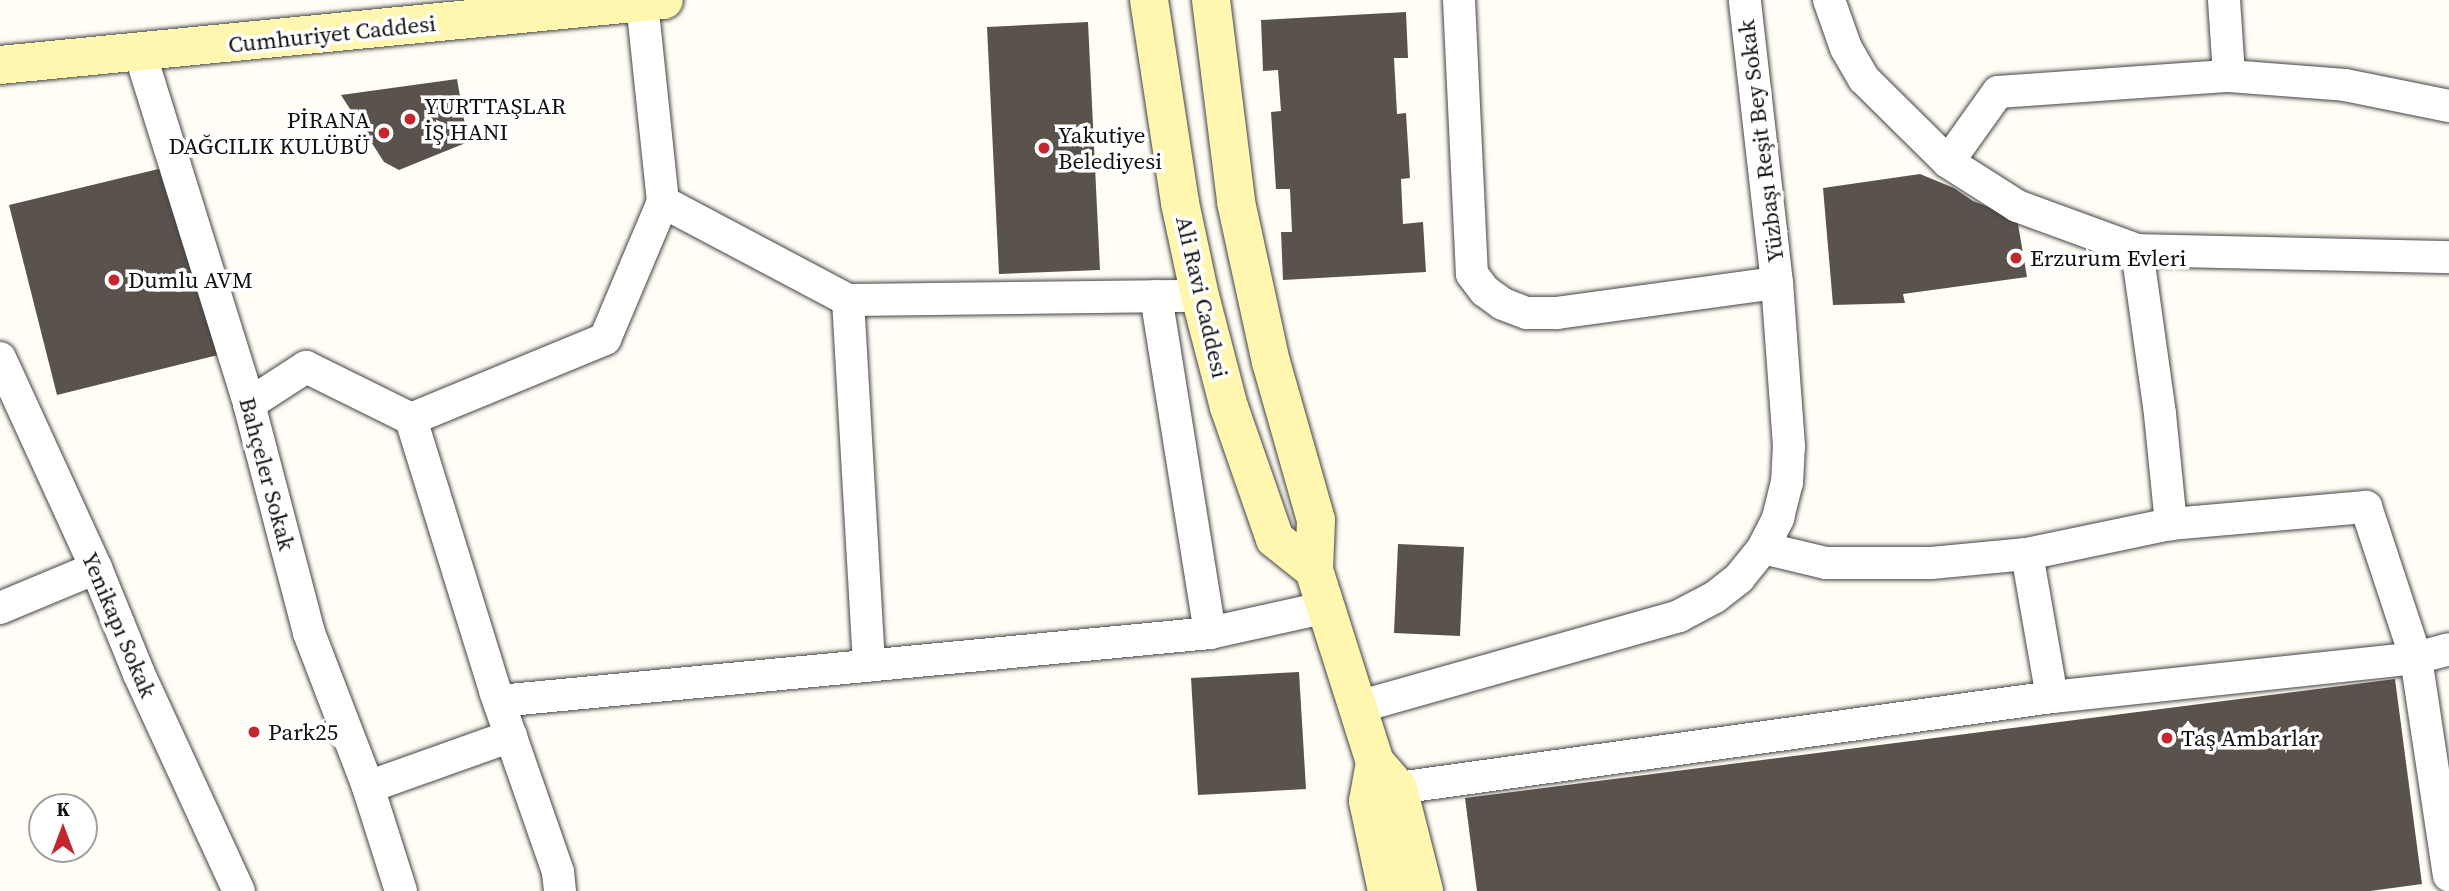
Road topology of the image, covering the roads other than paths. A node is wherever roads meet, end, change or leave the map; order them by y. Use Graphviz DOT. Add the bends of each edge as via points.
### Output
graph roads {
  1 [pos="1149,0"];
  2 [pos="1211,0"];
  3 [pos="1459,0"];
  4 [pos="1745,0"];
  5 [pos="1829,0"];
  6 [pos="2224,0"];
  7 [pos="653,1"];
  8 [pos="139,54"];
  9 [pos="0,65"];
  10 [pos="2229,76"];
  11 [pos="2449,106"];
  12 [pos="1948,162"];
  13 [pos="663,202"];
  14 [pos="2137,250"];
  15 [pos="2449,257"];
  16 [pos="1777,283"];
  17 [pos="1156,296"];
  18 [pos="1200,296"];
  19 [pos="848,300"];
  20 [pos="0,358"];
  21 [pos="249,404"];
  22 [pos="411,419"];
  23 [pos="2171,524"];
  24 [pos="1763,548"];
  25 [pos="2027,554"];
  26 [pos="96,568"];
  27 [pos="1314,570"];
  28 [pos="1326,607"];
  29 [pos="0,608"];
  30 [pos="1210,633"];
  31 [pos="2449,649"];
  32 [pos="2416,658"];
  33 [pos="869,665"];
  34 [pos="2052,696"];
  35 [pos="499,701"];
  36 [pos="1358,707"];
  37 [pos="511,736"];
  38 [pos="1387,775"];
  39 [pos="368,787"];
  40 [pos="2449,876"];
  41 [pos="239,891"];
  42 [pos="401,891"];
  43 [pos="560,891"];
  44 [pos="1387,891"];
  45 [pos="1424,891"];
  1 -- 18 [label="main road, Ali Ravi Caddesi" via="1180,203"];
  2 -- 27 [label="main road" via="1237,202 1271,362 1316,520"];
  3 -- 16 [label="street" via="1472,274 1485,291 1527,313 1557,313"];
  4 -- 16 [label="street, Yüzbaşı Reşit Bey Sokak"];
  5 -- 12 [label="street" via="1846,48 1864,79"];
  6 -- 10 [label="street"];
  7 -- 8 [label="main road, Cumhuriyet Caddesi"];
  7 -- 13 [label="street"];
  8 -- 9 [label="main road, Cumhuriyet Caddesi"];
  8 -- 21 [label="street, Bahçeler Sokak"];
  10 -- 11 [label="street" via="2345,85"];
  10 -- 12 [label="street" via="1998,92"];
  12 -- 14 [label="street" via="2017,206"];
  13 -- 19 [label="street"];
  13 -- 22 [label="street" via="605,339"];
  14 -- 15 [label="street"];
  14 -- 23 [label="street"];
  16 -- 24 [label="street, Yüzbaşı Reşit Bey Sokak" via="1789,446 1787,483 1778,518"];
  17 -- 18 [label="street"];
  17 -- 19 [label="street"];
  17 -- 30 [label="street"];
  18 -- 27 [label="main road, Ali Ravi Caddesi" via="1229,407 1275,539"];
  19 -- 33 [label="street"];
  20 -- 26 [label="street, Yenikapı Sokak"];
  21 -- 22 [label="street" via="306,367"];
  21 -- 39 [label="street, Bahçeler Sokak" via="309,633"];
  22 -- 35 [label="street"];
  23 -- 25 [label="street"];
  23 -- 32 [label="street" via="2366,507"];
  24 -- 25 [label="street" via="1852,563"];
  24 -- 36 [label="street, Yüzbaşı Reşit Bey Sokak" via="1739,578 1679,616"];
  25 -- 34 [label="street"];
  26 -- 29 [label="street"];
  26 -- 41 [label="street, Yenikapı Sokak" via="139,674"];
  27 -- 28 [label="main road"];
  28 -- 30 [label="street"];
  28 -- 36 [label="main road"];
  30 -- 33 [label="street"];
  31 -- 32 [label="street"];
  32 -- 34 [label="street"];
  32 -- 40 [label="street"];
  33 -- 35 [label="street"];
  34 -- 38 [label="street"];
  35 -- 37 [label="street"];
  36 -- 38 [label="main road"];
  37 -- 39 [label="street"];
  37 -- 43 [label="street" via="558,872"];
  38 -- 44 [label="main road" via="1368,801"];
  38 -- 45 [label="main road"];
  39 -- 42 [label="street, Bahçeler Sokak"];
}
